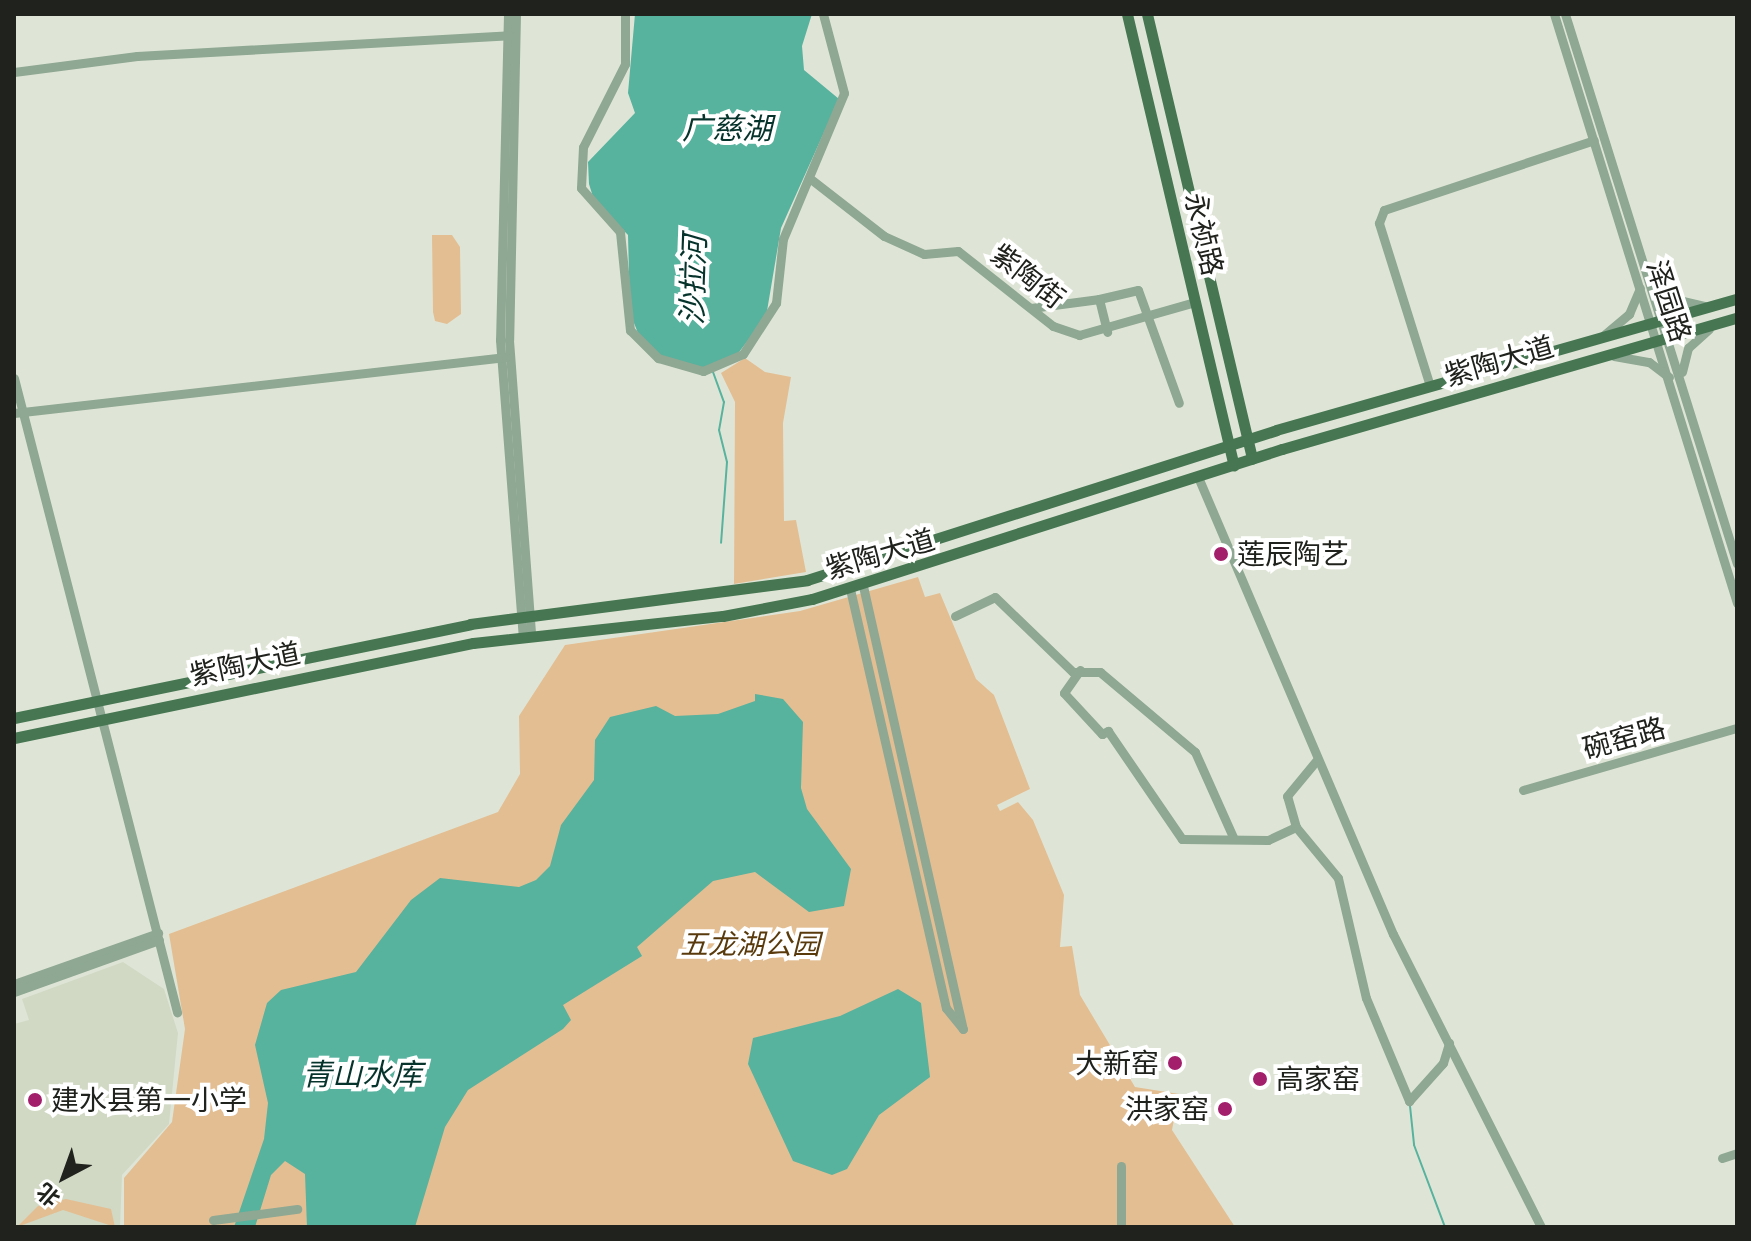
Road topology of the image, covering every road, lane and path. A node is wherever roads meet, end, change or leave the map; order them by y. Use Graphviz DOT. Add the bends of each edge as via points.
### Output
graph roads {
  1 [pos="508,14"];
  2 [pos="516,14"];
  3 [pos="625,14"];
  4 [pos="823,14"];
  5 [pos="1127,14"];
  6 [pos="1147,14"];
  7 [pos="1554,14"];
  8 [pos="1565,14"];
  9 [pos="510,35"];
  10 [pos="14,72"];
  11 [pos="1594,140"];
  12 [pos="812,180"];
  13 [pos="1649,275"];
  14 [pos="1640,285"];
  15 [pos="1099,299"];
  16 [pos="1737,299"];
  17 [pos="1195,302"];
  18 [pos="1712,306"];
  19 [pos="1031,308"];
  20 [pos="1146,317"];
  21 [pos="1737,318"];
  22 [pos="1658,321"];
  23 [pos="1717,324"];
  24 [pos="1107,332"];
  25 [pos="1599,338"];
  26 [pos="1664,339"];
  27 [pos="505,357"];
  28 [pos="1602,357"];
  29 [pos="14,378"];
  30 [pos="1670,378"];
  31 [pos="1682,379"];
  32 [pos="1430,386"];
  33 [pos="1179,403"];
  34 [pos="18,412"];
  35 [pos="1247,440"];
  36 [pos="1229,446"];
  37 [pos="1252,459"];
  38 [pos="1234,465"];
  39 [pos="1198,477"];
  40 [pos="1737,564"];
  41 [pos="863,586"];
  42 [pos="850,589"];
  43 [pos="1737,603"];
  44 [pos="955,616"];
  45 [pos="525,617"];
  46 [pos="527,636"];
  47 [pos="1080,670"];
  48 [pos="98,700"];
  49 [pos="14,718"];
  50 [pos="103,719"];
  51 [pos="1737,728"];
  52 [pos="14,738"];
  53 [pos="1316,761"];
  54 [pos="1523,790"];
  55 [pos="1296,827"];
  56 [pos="1234,839"];
  57 [pos="158,937"];
  58 [pos="14,984"];
  59 [pos="14,992"];
  60 [pos="177,1012"];
  61 [pos="1449,1043"];
  62 [pos="1737,1153"];
  63 [pos="1722,1158"];
  64 [pos="1121,1166"];
  65 [pos="297,1209"];
  66 [pos="213,1220"];
  67 [pos="1121,1227"];
  68 [pos="1541,1227"];
  1 -- 9 [label="street"];
  2 -- 9 [label="street"];
  3 -- 12 [label="street" via="625,64 583,147 581,188 620,232 630,330 658,358 697,371 716,369 747,349 769,318 783,239"];
  4 -- 12 [label="street" via="844,93"];
  5 -- 17 [label="main road, 永祯路"];
  6 -- 35 [label="main road, 永祯路"];
  7 -- 11 [label="street, 泽园路"];
  8 -- 13 [label="street, 泽园路"];
  9 -- 10 [label="street" via="137,56"];
  9 -- 27 [label="street"];
  11 -- 14 [label="street, 泽园路"];
  11 -- 32 [label="street" via="1381,213"];
  12 -- 19 [label="street, 紫陶街" via="884,236 924,254 958,251"];
  13 -- 18 [label="street" via="1674,299"];
  13 -- 22 [label="street, 泽园路"];
  14 -- 22 [label="street, 泽园路"];
  14 -- 25 [label="street" via="1629,314"];
  15 -- 19 [label="street"];
  15 -- 20 [label="street" via="1138,290"];
  15 -- 24 [label="street"];
  16 -- 18 [label="main road, 紫陶大道"];
  17 -- 20 [label="street, 紫陶街"];
  17 -- 36 [label="main road, 永祯路"];
  18 -- 22 [label="main road, 紫陶大道"];
  19 -- 24 [label="street, 紫陶街" via="1079,335"];
  20 -- 24 [label="street, 紫陶街"];
  20 -- 33 [label="street"];
  21 -- 23 [label="main road, 紫陶大道"];
  22 -- 25 [label="main road, 紫陶大道"];
  22 -- 26 [label="street, 泽园路"];
  23 -- 26 [label="main road, 紫陶大道"];
  23 -- 31 [label="street" via="1688,348"];
  25 -- 32 [label="main road, 紫陶大道"];
  26 -- 28 [label="main road, 紫陶大道"];
  26 -- 30 [label="street, 泽园路"];
  26 -- 31 [label="street, 泽园路"];
  27 -- 34 [label="street"];
  27 -- 45 [label="street"];
  28 -- 30 [label="street" via="1637,357"];
  28 -- 37 [label="main road, 紫陶大道"];
  29 -- 34 [label="street"];
  30 -- 43 [label="street, 泽园路"];
  31 -- 40 [label="street, 泽园路"];
  32 -- 35 [label="main road, 紫陶大道"];
  34 -- 48 [label="street"];
  35 -- 36 [label="main road, 紫陶大道"];
  35 -- 37 [label="main road, 永祯路"];
  36 -- 38 [label="main road, 永祯路"];
  36 -- 45 [label="main road, 紫陶大道" via="807,580"];
  37 -- 38 [label="main road, 紫陶大道"];
  38 -- 39 [label="main road, 紫陶大道"];
  39 -- 41 [label="main road, 紫陶大道"];
  39 -- 53 [label="street"];
  41 -- 42 [label="main road, 紫陶大道"];
  41 -- 42 [label="street" via="963,1029 946,1008"];
  42 -- 46 [label="main road, 紫陶大道" via="723,616"];
  44 -- 47 [label="street" via="995,597"];
  45 -- 46 [label="street"];
  45 -- 48 [label="main road, 紫陶大道"];
  46 -- 50 [label="main road, 紫陶大道"];
  47 -- 56 [label="street" via="1100,672 1195,752"];
  47 -- 56 [label="street" via="1064,693 1102,734 1108,731 1177,836"];
  48 -- 49 [label="main road, 紫陶大道"];
  48 -- 50 [label="street"];
  50 -- 52 [label="main road, 紫陶大道"];
  50 -- 57 [label="street"];
  51 -- 54 [label="street, 碗窑路"];
  53 -- 55 [label="street" via="1287,796"];
  53 -- 61 [label="street"];
  55 -- 56 [label="street" via="1271,839"];
  55 -- 61 [label="street" via="1338,878 1366,998 1409,1101 1443,1063"];
  57 -- 58 [label="street"];
  57 -- 59 [label="street"];
  57 -- 60 [label="street"];
  61 -- 68 [label="street"];
  62 -- 63 [label="street"];
  64 -- 67 [label="street"];
  65 -- 66 [label="street"];
}
